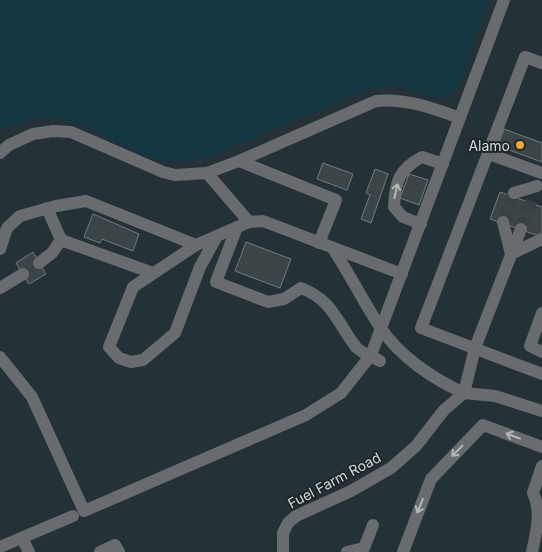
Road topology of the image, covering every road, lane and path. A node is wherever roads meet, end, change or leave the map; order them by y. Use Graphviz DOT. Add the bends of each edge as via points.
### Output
graph roads {
  1 [pos="504,0"];
  2 [pos="542,63"];
  3 [pos="460,118"];
  4 [pos="0,153"];
  5 [pos="489,154"];
  6 [pos="239,161"];
  7 [pos="443,164"];
  8 [pos="206,173"];
  9 [pos="542,173"];
  10 [pos="537,192"];
  11 [pos="514,193"];
  12 [pos="47,208"];
  13 [pos="503,222"];
  14 [pos="243,224"];
  15 [pos="420,224"];
  16 [pos="521,229"];
  17 [pos="216,236"];
  18 [pos="542,239"];
  19 [pos="61,240"];
  20 [pos="320,243"];
  21 [pos="196,245"];
  22 [pos="332,248"];
  23 [pos="0,249"];
  24 [pos="511,254"];
  25 [pos="39,263"];
  26 [pos="153,273"];
  27 [pos="23,274"];
  28 [pos="402,274"];
  29 [pos="0,288"];
  30 [pos="542,313"];
  31 [pos="381,328"];
  32 [pos="475,348"];
  33 [pos="542,352"];
  34 [pos="0,357"];
  35 [pos="376,358"];
  36 [pos="542,374"];
  37 [pos="464,393"];
  38 [pos="542,411"];
  39 [pos="542,447"];
  40 [pos="542,466"];
  41 [pos="131,491"];
  42 [pos="137,503"];
  43 [pos="73,516"];
  44 [pos="373,525"];
  45 [pos="22,538"];
  46 [pos="0,546"];
  47 [pos="29,552"];
  48 [pos="100,552"];
  49 [pos="118,552"];
  50 [pos="283,552"];
  51 [pos="346,552"];
  52 [pos="403,552"];
  53 [pos="532,552"];
  1 -- 3 [label="lane"];
  2 -- 5 [label="lane" via="525,57"];
  3 -- 6 [label="lane" via="414,102 376,100"];
  3 -- 7 [label="lane"];
  4 -- 8 [label="lane" via="8,145 33,134 71,132 162,172 175,175"];
  5 -- 9 [label="lane"];
  5 -- 32 [label="lane" via="421,328"];
  6 -- 8 [label="lane"];
  6 -- 20 [label="lane" via="336,200"];
  7 -- 15 [label="lane"];
  15 -- 7 [label="lane, one-way" via="404,217 394,207 395,189 407,165 422,157"];
  8 -- 14 [label="lane"];
  9 -- 10 [label="lane"];
  10 -- 11 [label="lane"];
  12 -- 19 [label="lane"];
  12 -- 21 [label="lane" via="86,201"];
  12 -- 23 [label="lane" via="20,216 7,228"];
  13 -- 24 [label="lane"];
  14 -- 17 [label="lane"];
  14 -- 20 [label="lane" via="263,221"];
  14 -- 35 [label="lane" via="216,282 268,302 284,299 301,288 318,294 357,349"];
  15 -- 28 [label="lane"];
  16 -- 24 [label="lane"];
  17 -- 21 [label="lane"];
  17 -- 26 [label="lane" via="200,267 175,333 143,360 131,362 119,358 109,347 133,287"];
  18 -- 24 [label="lane"];
  19 -- 25 [label="lane"];
  19 -- 26 [label="lane"];
  20 -- 22 [label="lane"];
  21 -- 26 [label="lane"];
  22 -- 28 [label="lane"];
  22 -- 31 [label="lane"];
  24 -- 32 [label="lane"];
  27 -- 29 [label="lane"];
  28 -- 31 [label="lane"];
  30 -- 33 [label="lane" via="530,346"];
  31 -- 35 [label="lane"];
  31 -- 37 [label="lane" via="423,369"];
  32 -- 36 [label="lane"];
  32 -- 37 [label="lane"];
  34 -- 41 [label="lane" via="32,397 84,511"];
  35 -- 41 [label="lane" via="341,393 307,420 192,471"];
  37 -- 38 [label="lane" via="494,396"];
  37 -- 50 [label="lane, Fuel Farm Road" via="444,410 416,446 391,468 288,523 283,533"];
  39 -- 52 [label="lane, one-way" via="483,425 431,479"];
  40 -- 53 [label="lane" via="533,493 538,501 538,521"];
  41 -- 42 [label="lane"];
  43 -- 45 [label="lane"];
  44 -- 51 [label="lane" via="364,548"];
  45 -- 46 [label="lane"];
  45 -- 47 [label="lane"];
  48 -- 49 [label="lane" via="115,545"];
}
